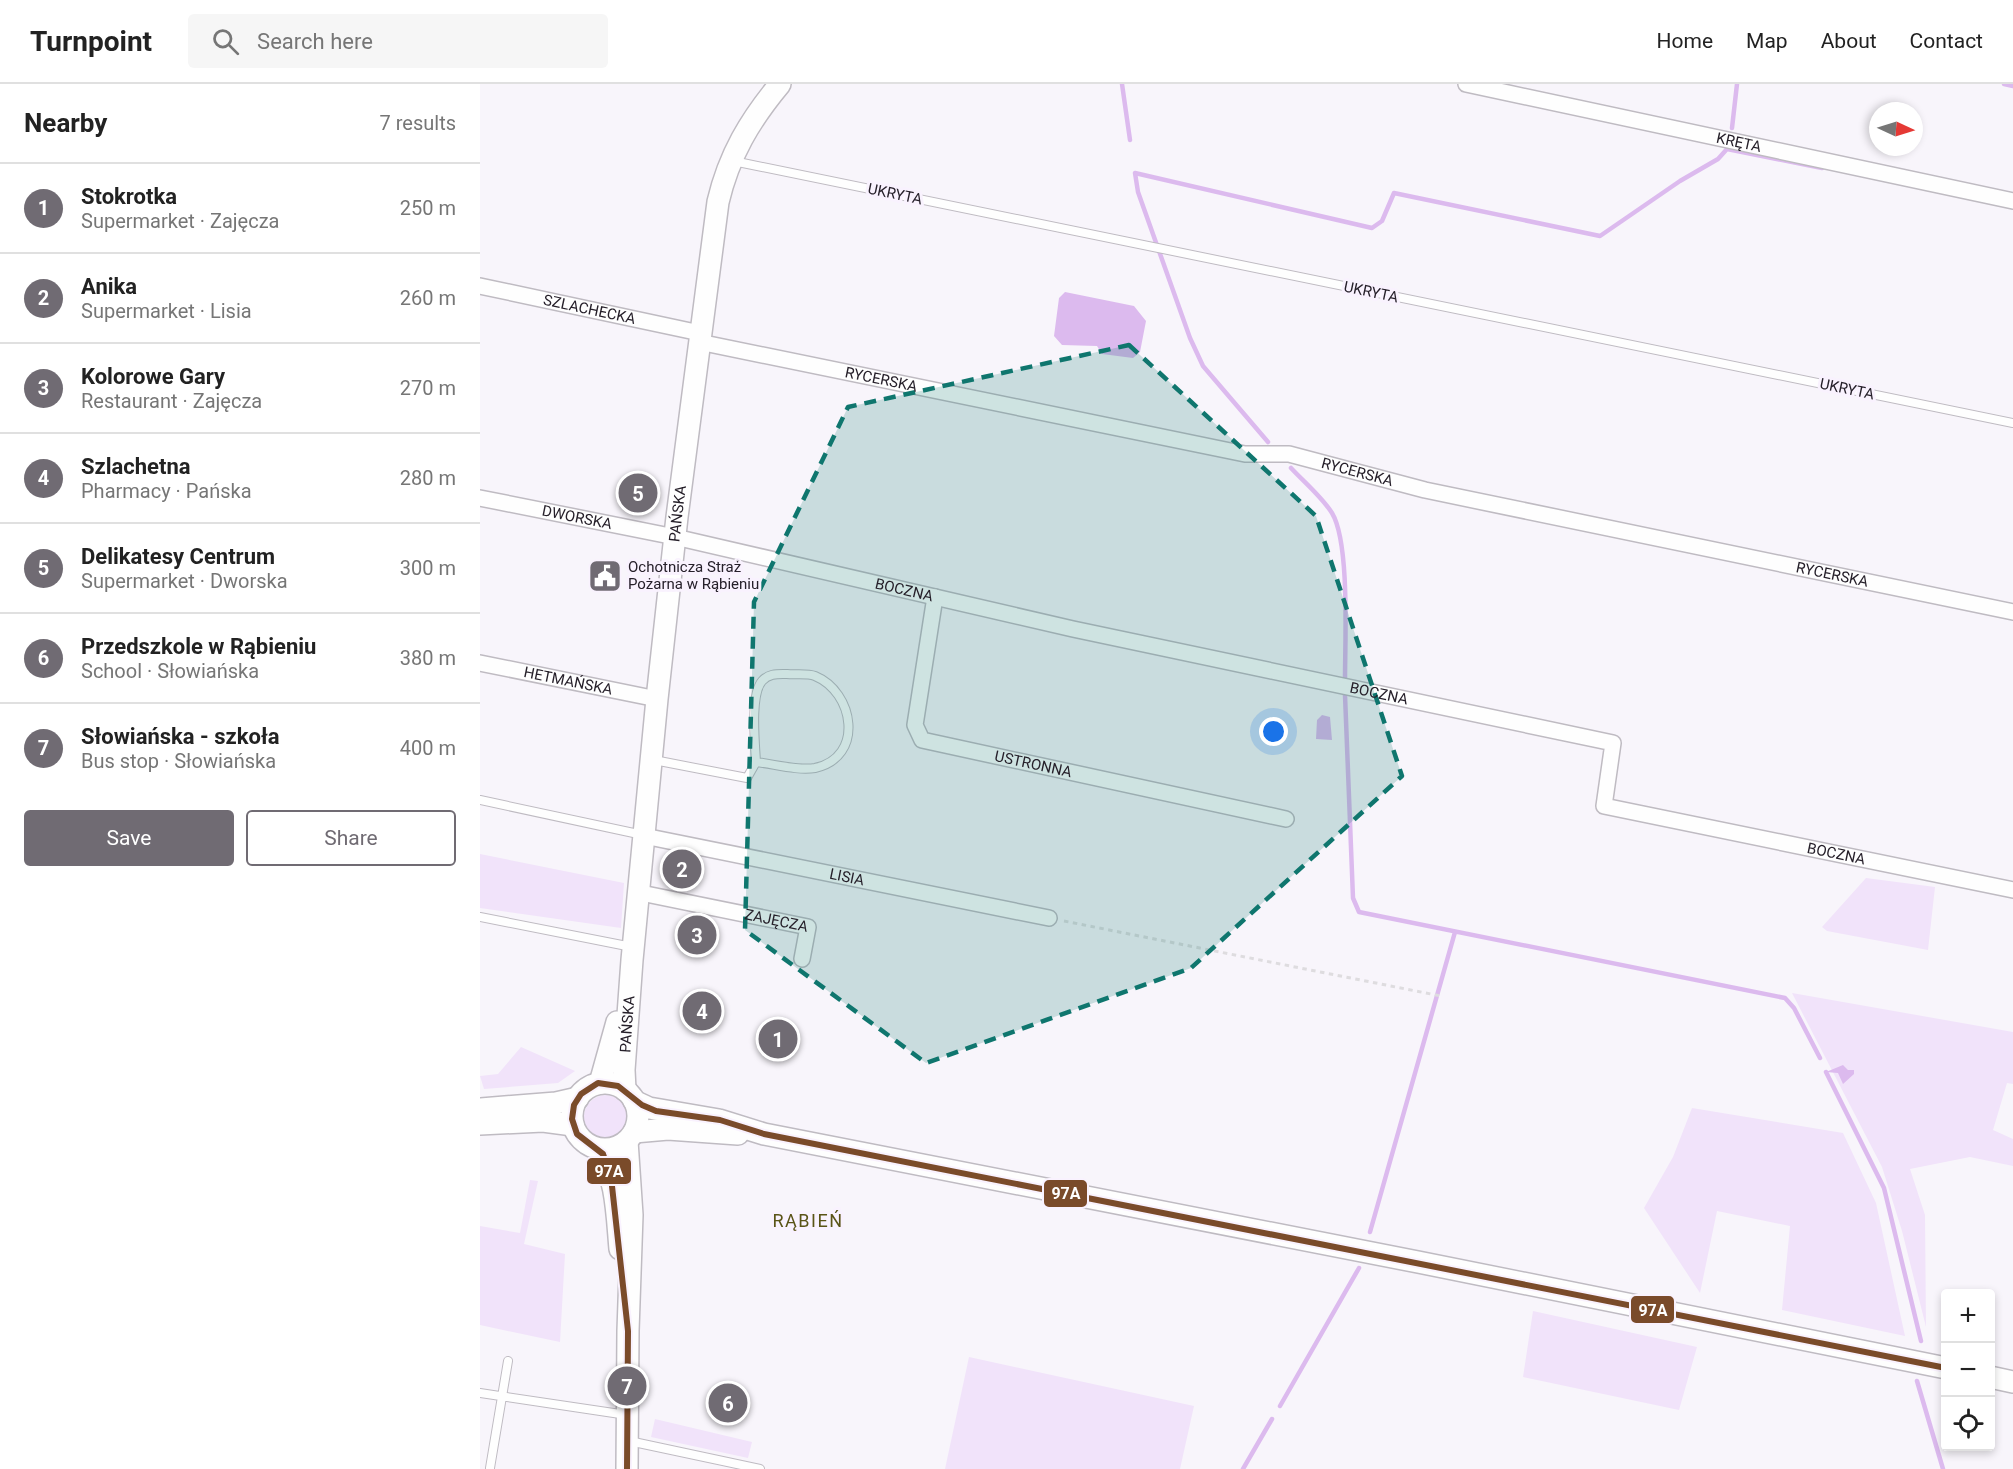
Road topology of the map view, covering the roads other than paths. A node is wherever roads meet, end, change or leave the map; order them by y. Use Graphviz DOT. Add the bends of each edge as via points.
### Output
graph roads {
  1 [pos="780,84"];
  2 [pos="1466,84"];
  3 [pos="730,160"];
  4 [pos="2013,201"];
  5 [pos="480,286"];
  6 [pos="700,338"];
  7 [pos="2013,423"];
  8 [pos="480,498"];
  9 [pos="675,537"];
  10 [pos="935,597"];
  11 [pos="2013,612"];
  12 [pos="480,663"];
  13 [pos="657,699"];
  14 [pos="652,760"];
  15 [pos="756,762"];
  16 [pos="480,800"];
  17 [pos="1286,819"];
  18 [pos="644,836"];
  19 [pos="2013,890"];
  20 [pos="640,893"];
  21 [pos="480,917"];
  22 [pos="1049,918"];
  23 [pos="633,953"];
  24 [pos="802,959"];
  25 [pos="600,1083"];
  26 [pos="630,1095"];
  27 [pos="578,1098"];
  28 [pos="480,1109"];
  29 [pos="480,1124"];
  30 [pos="573,1125"];
  31 [pos="764,1134"];
  32 [pos="630,1137"];
  33 [pos="598,1149"];
  34 [pos="628,1331"];
  35 [pos="508,1361"];
  36 [pos="1941,1367"];
  37 [pos="1995,1378"];
  38 [pos="2013,1382"];
  39 [pos="480,1393"];
  40 [pos="502,1397"];
  41 [pos="627,1415"];
  42 [pos="628,1441"];
  43 [pos="490,1468"];
  44 [pos="627,1469"];
  45 [pos="760,1469"];
  1 -- 3 [label="main road, PAŃSKA" via="754,118"];
  2 -- 4 [label="street, KRĘTA"];
  3 -- 6 [label="main road, PAŃSKA" via="718,202"];
  3 -- 7 [label="lane, UKRYTA"];
  5 -- 6 [label="street, SZLACHECKA"];
  6 -- 9 [label="main road, PAŃSKA"];
  6 -- 11 [label="street, RYCERSKA" via="1245,454 1289,453 1425,490"];
  8 -- 9 [label="street, DWORSKA"];
  9 -- 10 [label="street, BOCZNA"];
  9 -- 13 [label="main road, PAŃSKA"];
  10 -- 17 [label="street, USTRONNA" via="915,725 922,740"];
  10 -- 19 [label="street, BOCZNA" via="1613,743 1604,806"];
  12 -- 13 [label="street, HETMAŃSKA"];
  13 -- 14 [label="main road, PAŃSKA"];
  14 -- 15 [label="lane" via="747,778"];
  14 -- 18 [label="main road, PAŃSKA"];
  15 -- 15 [label="lane" via="757,696 762,681 773,674 814,676 834,690 846,710 849,728 845,750 831,762 813,768"];
  16 -- 18 [label="lane"];
  18 -- 20 [label="main road, PAŃSKA"];
  18 -- 22 [label="street, LISIA"];
  20 -- 23 [label="main road, PAŃSKA"];
  20 -- 24 [label="street, ZAJĘCZA" via="808,927"];
  21 -- 23 [label="lane"];
  23 -- 25 [label="main road, PAŃSKA"];
  23 -- 26 [label="main road, PAŃSKA" via="624,1070"];
  25 -- 26 [label="main road" via="614,1084"];
  25 -- 27 [label="main road"];
  26 -- 31 [label="main road" via="649,1108 720,1120"];
  26 -- 32 [label="main road" via="638,1119"];
  27 -- 28 [label="main road"];
  27 -- 30 [label="main road" via="572,1111"];
  29 -- 30 [label="main road" via="543,1121"];
  30 -- 33 [label="main road" via="584,1142"];
  31 -- 32 [label="main road" via="668,1129"];
  31 -- 36 [label="main road"];
  32 -- 33 [label="main road" via="616,1148"];
  32 -- 34 [label="main road"];
  33 -- 34 [label="main road" via="611,1177"];
  34 -- 41 [label="main road"];
  35 -- 40 [label="lane"];
  37 -- 38 [label="main road"];
  39 -- 40 [label="lane"];
  40 -- 41 [label="lane"];
  40 -- 43 [label="lane"];
  41 -- 42 [label="main road"];
  42 -- 44 [label="main road"];
  42 -- 45 [label="lane"];
}
